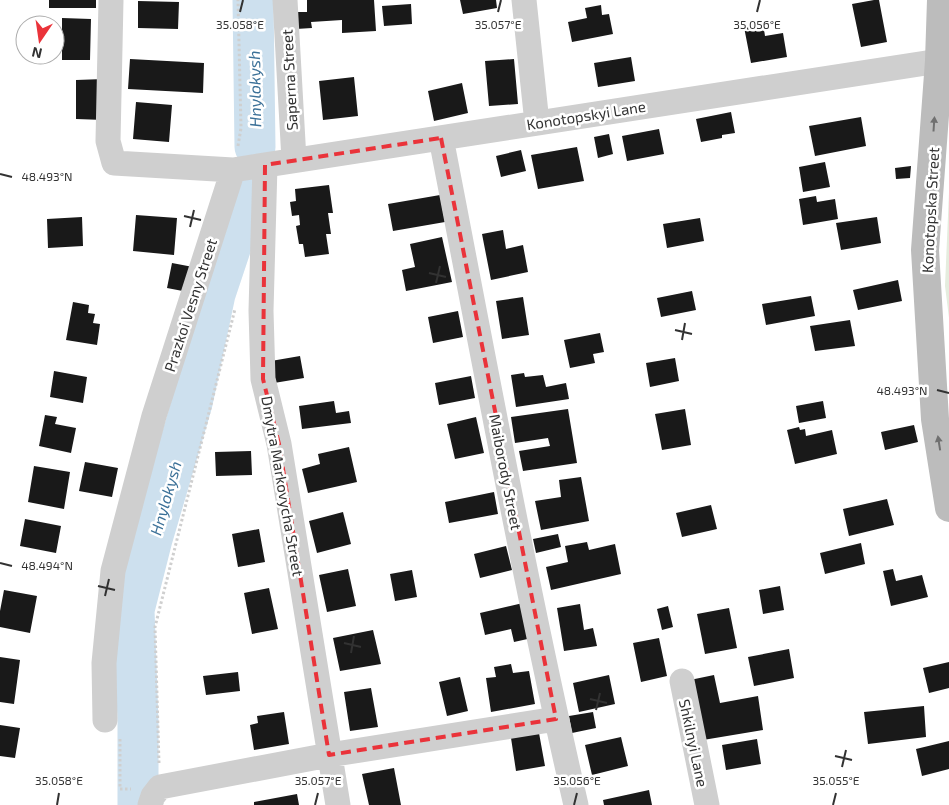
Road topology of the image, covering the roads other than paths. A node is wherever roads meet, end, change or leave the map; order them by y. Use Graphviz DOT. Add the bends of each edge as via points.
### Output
graph roads {
  1 [pos="111,0"];
  2 [pos="285,0"];
  3 [pos="524,0"];
  4 [pos="941,0"];
  5 [pos="939,61"];
  6 [pos="537,123"];
  7 [pos="440,138"];
  8 [pos="294,160"];
  9 [pos="265,165"];
  10 [pos="233,170"];
  11 [pos="949,508"];
  12 [pos="682,681"];
  13 [pos="556,719"];
  14 [pos="104,720"];
  15 [pos="329,755"];
  16 [pos="148,794"];
  17 [pos="338,805"];
  18 [pos="576,805"];
  19 [pos="707,805"];
  1 -- 10 [label="street" via="108,140 114,163"];
  2 -- 8 [label="street, Saperna Street"];
  3 -- 6 [label="street"];
  4 -- 5 [label="street, Konotopska Street"];
  5 -- 6 [label="street, Konotopskyi Lane"];
  11 -- 5 [label="street, Konotopska Street, one-way" via="935,419 925,250"];
  6 -- 7 [label="street, Konotopskyi Lane"];
  7 -- 8 [label="street, Konotopskyi Lane"];
  7 -- 13 [label="street, Maiborody Street"];
  8 -- 9 [label="street, Konotopskyi Lane"];
  9 -- 10 [label="street, Konotopskyi Lane"];
  9 -- 15 [label="street, Dmytra Markovycha Street" via="261,311 263,380 279,444"];
  10 -- 14 [label="street, Prazkoi Vesny Street" via="154,416 114,571 104,663"];
  12 -- 19 [label="street, Shkilnyi Lane"];
  13 -- 15 [label="street"];
  13 -- 18 [label="street, Maiborody Street"];
  15 -- 16 [label="street"];
  15 -- 17 [label="street, Dmytra Markovycha Street"];
}
